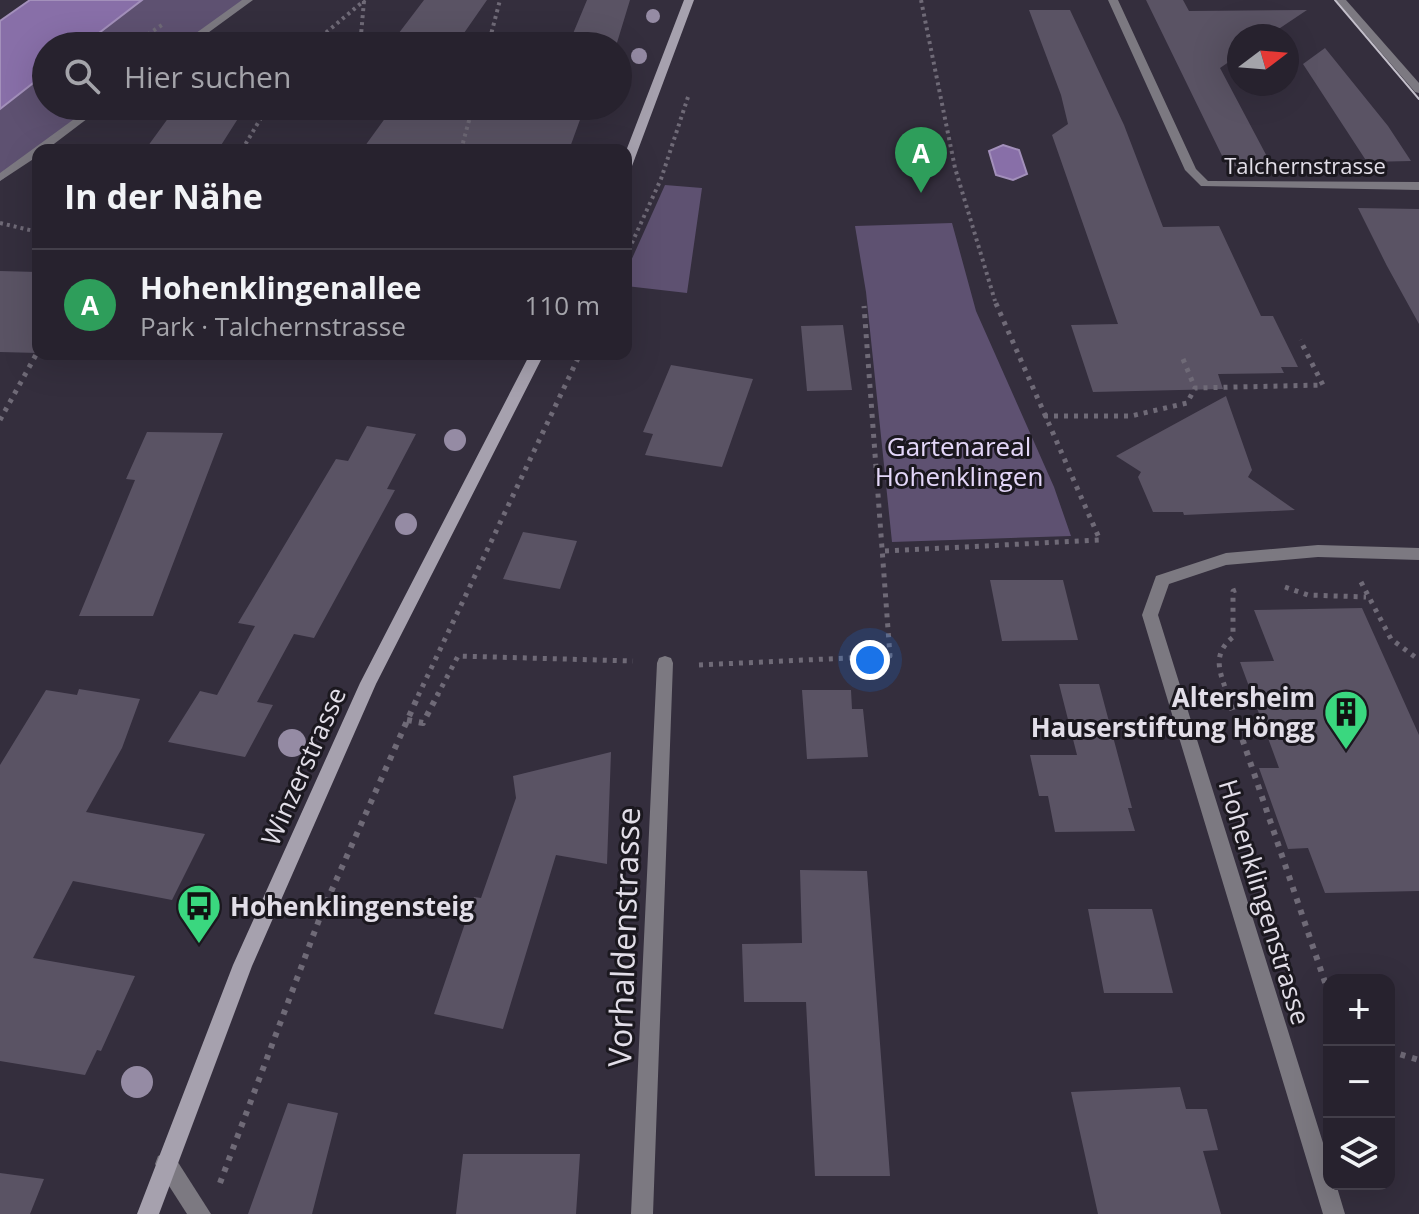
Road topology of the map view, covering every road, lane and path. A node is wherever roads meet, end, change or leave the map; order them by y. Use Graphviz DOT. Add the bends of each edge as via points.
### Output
graph roads {
  1 [pos="248,0"];
  2 [pos="500,0"];
  3 [pos="689,0"];
  4 [pos="921,0"];
  5 [pos="1113,0"];
  6 [pos="1341,0"];
  7 [pos="203,32"];
  8 [pos="327,32"];
  9 [pos="362,32"];
  10 [pos="492,32"];
  11 [pos="1419,90"];
  12 [pos="80,120"];
  13 [pos="260,120"];
  14 [pos="469,120"];
  15 [pos="46,144"];
  16 [pos="246,144"];
  17 [pos="463,144"];
  18 [pos="632,150"];
  19 [pos="32,154"];
  20 [pos="0,178"];
  21 [pos="1419,186"];
  22 [pos="0,223"];
  23 [pos="32,231"];
  24 [pos="864,306"];
  25 [pos="1300,340"];
  26 [pos="1183,359"];
  27 [pos="33,360"];
  28 [pos="534,360"];
  29 [pos="577,360"];
  30 [pos="1195,388"];
  31 [pos="1044,416"];
  32 [pos="0,420"];
  33 [pos="885,551"];
  34 [pos="1419,554"];
  35 [pos="1273,583"];
  36 [pos="1243,588"];
  37 [pos="1419,660"];
  38 [pos="641,662"];
  39 [pos="665,663"];
  40 [pos="690,665"];
  41 [pos="407,720"];
  42 [pos="1323,976"];
  43 [pos="1395,1053"];
  44 [pos="1419,1060"];
  45 [pos="166,1164"];
  46 [pos="218,1187"];
  47 [pos="148,1214"];
  48 [pos="200,1214"];
  49 [pos="642,1214"];
  50 [pos="1334,1214"];
  1 -- 7 [label="street"];
  2 -- 10 [label="path"];
  3 -- 18 [label="main road"];
  4 -- 31 [label="path" via="955,168 995,302"];
  5 -- 21 [label="street, Talchernstrasse" via="1191,170 1205,184"];
  6 -- 11 [label="street"];
  8 -- 9 [label="path" via="365,0"];
  12 -- 15 [label="street"];
  13 -- 16 [label="path"];
  14 -- 17 [label="path"];
  19 -- 20 [label="street"];
  22 -- 23 [label="path"];
  24 -- 33 [label="path"];
  25 -- 30 [label="path" via="1323,385"];
  26 -- 30 [label="path"];
  27 -- 32 [label="path"];
  28 -- 45 [label="main road, Winzerstrasse" via="368,683 243,965"];
  29 -- 41 [label="path"];
  30 -- 31 [label="path" via="1187,403 1131,416"];
  31 -- 33 [label="path" via="1100,540"];
  33 -- 40 [label="path" via="890,656"];
  34 -- 50 [label="street, Hohenklingenstrasse" via="1318,551 1226,559 1162,580 1150,615"];
  35 -- 37 [label="path" via="1308,595 1366,597 1391,639"];
  36 -- 42 [label="path" via="1233,591 1233,637 1222,646 1217,664"];
  38 -- 41 [label="path" via="458,656 423,723"];
  39 -- 49 [label="street, Vorhaldenstrasse"];
  41 -- 46 [label="path" via="322,912"];
  43 -- 44 [label="path"];
  45 -- 47 [label="main road, Winzerstrasse"];
  45 -- 48 [label="street"];
}
